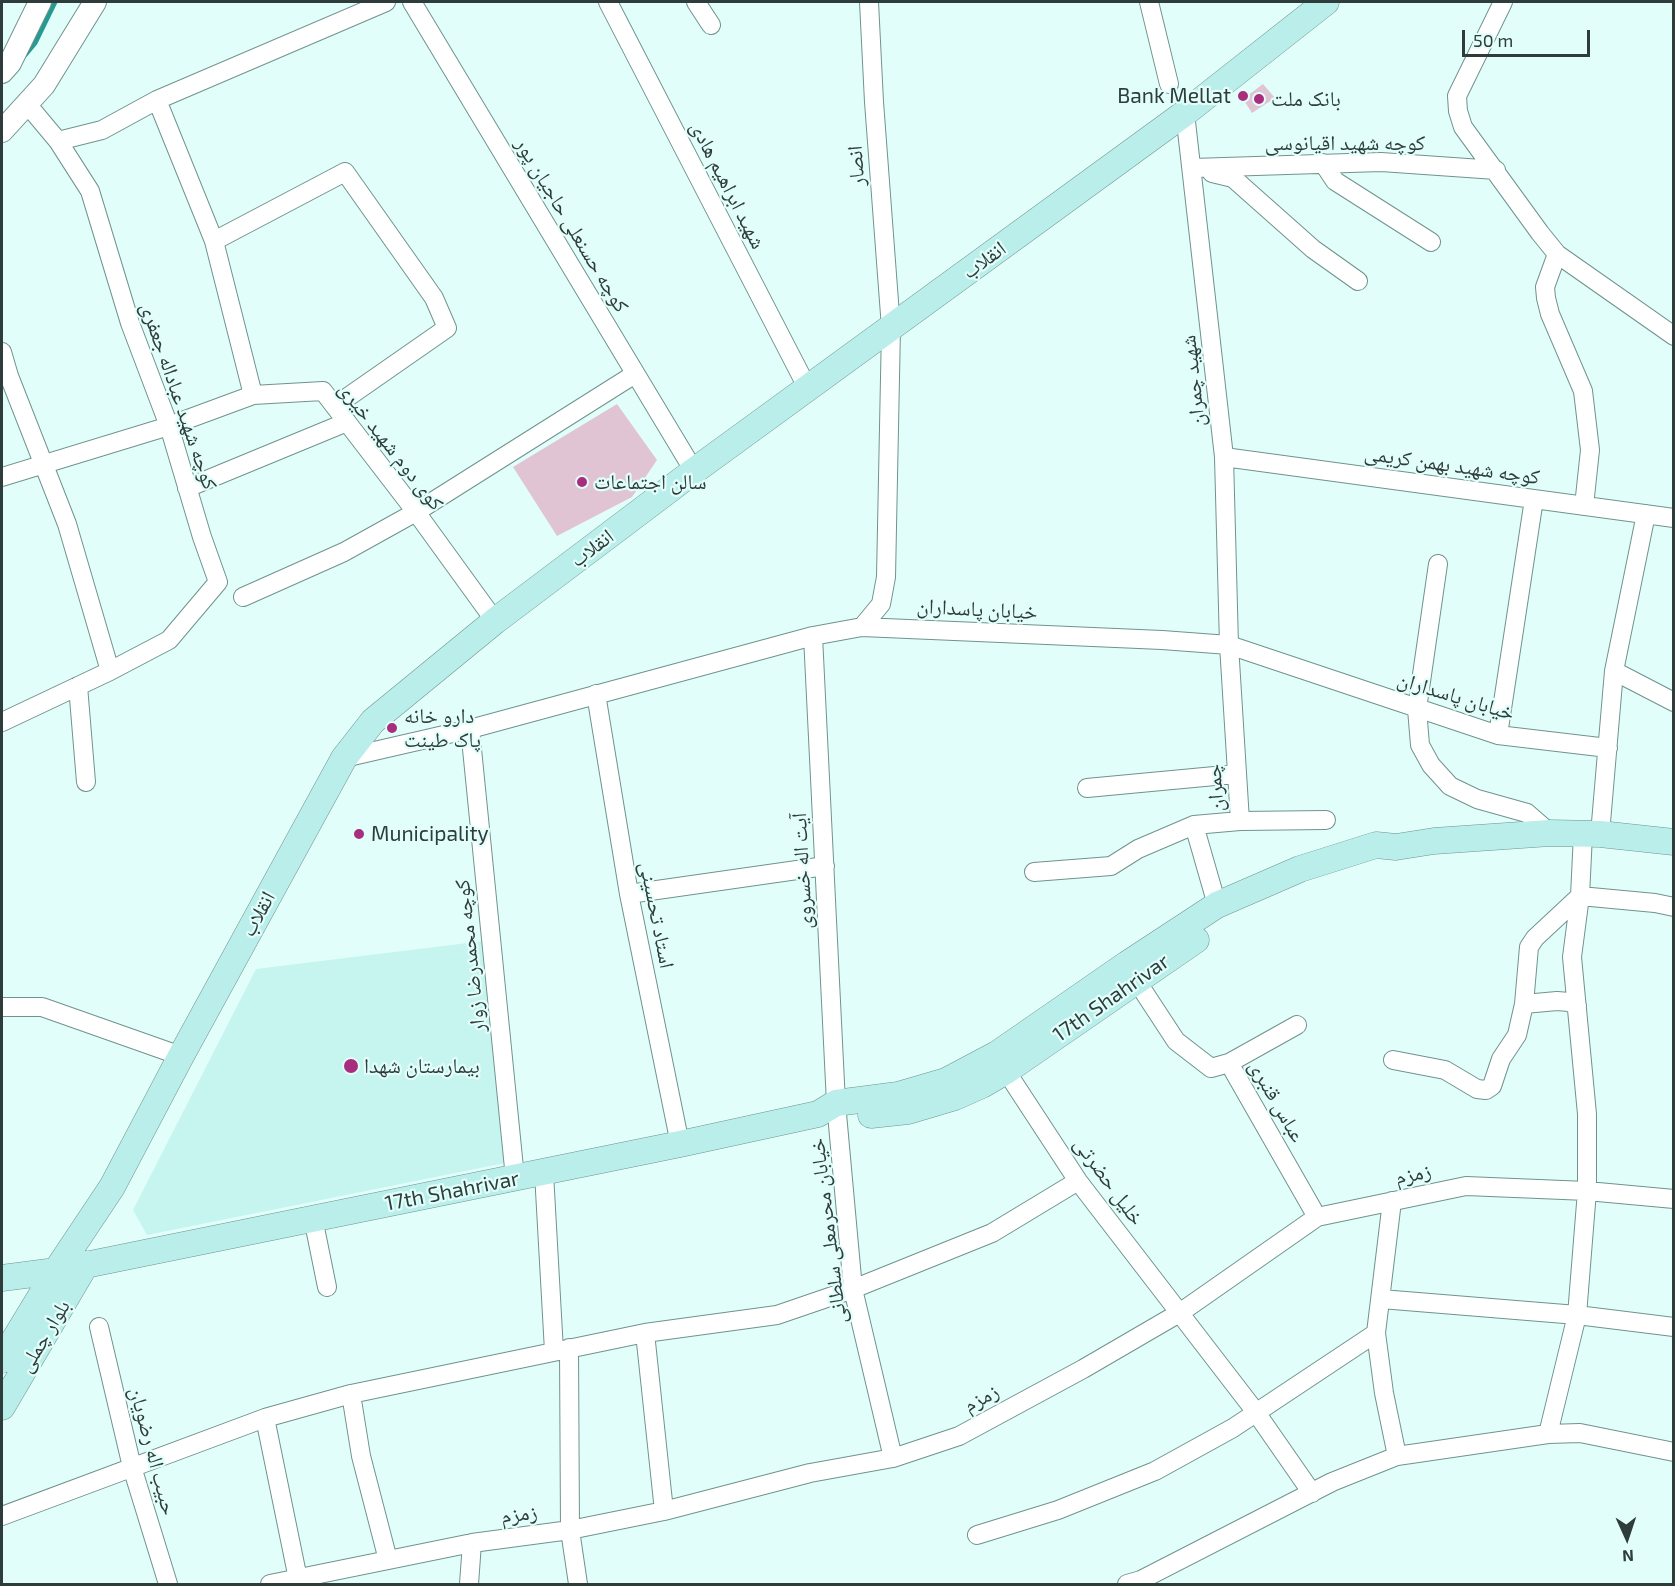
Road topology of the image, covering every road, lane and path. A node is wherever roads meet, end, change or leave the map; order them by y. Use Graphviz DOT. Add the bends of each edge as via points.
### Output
graph roads {
  1 [pos="40,2"];
  2 [pos="95,2"];
  3 [pos="386,2"];
  4 [pos="412,2"];
  5 [pos="608,2"];
  6 [pos="696,2"];
  7 [pos="869,2"];
  8 [pos="1149,2"];
  9 [pos="1326,2"];
  10 [pos="1503,2"];
  11 [pos="711,25"];
  12 [pos="2,72"];
  13 [pos="1169,84"];
  14 [pos="157,100"];
  15 [pos="27,104"];
  16 [pos="1185,113"];
  17 [pos="2,131"];
  18 [pos="58,141"];
  19 [pos="1323,164"];
  20 [pos="1193,168"];
  21 [pos="1496,170"];
  22 [pos="214,241"];
  23 [pos="1431,242"];
  24 [pos="1557,254"];
  25 [pos="1358,281"];
  26 [pos="891,328"];
  27 [pos="1674,336"];
  28 [pos="2,352"];
  29 [pos="635,374"];
  30 [pos="808,389"];
  31 [pos="253,394"];
  32 [pos="335,406"];
  33 [pos="347,422"];
  34 [pos="169,426"];
  35 [pos="1224,457"];
  36 [pos="45,464"];
  37 [pos="694,471"];
  38 [pos="2,477"];
  39 [pos="187,488"];
  40 [pos="1534,499"];
  41 [pos="1584,506"];
  42 [pos="416,512"];
  43 [pos="1646,514"];
  44 [pos="1674,518"];
  45 [pos="1438,564"];
  46 [pos="243,597"];
  47 [pos="495,621"];
  48 [pos="862,627"];
  49 [pos="813,636"];
  50 [pos="1229,645"];
  51 [pos="110,671"];
  52 [pos="1614,671"];
  53 [pos="78,686"];
  54 [pos="596,694"];
  55 [pos="1674,702"];
  56 [pos="1417,709"];
  57 [pos="2,722"];
  58 [pos="470,729"];
  59 [pos="1498,735"];
  60 [pos="1608,748"];
  61 [pos="344,758"];
  62 [pos="1236,774"];
  63 [pos="86,782"];
  64 [pos="1087,788"];
  65 [pos="1326,820"];
  66 [pos="1240,821"];
  67 [pos="1194,825"];
  68 [pos="1550,833"];
  69 [pos="1591,834"];
  70 [pos="1674,842"];
  71 [pos="1396,847"];
  72 [pos="825,866"];
  73 [pos="1034,872"];
  74 [pos="629,894"];
  75 [pos="1580,896"];
  76 [pos="1217,905"];
  77 [pos="1674,907"];
  78 [pos="1136,980"];
  79 [pos="1524,1004"];
  80 [pos="1577,1006"];
  81 [pos="2,1007"];
  82 [pos="1298,1025"];
  83 [pos="181,1056"];
  84 [pos="1393,1060"];
  85 [pos="1229,1063"];
  86 [pos="1006,1071"];
  87 [pos="830,1112"];
  88 [pos="680,1144"];
  89 [pos="544,1173"];
  90 [pos="515,1178"];
  91 [pos="1078,1181"];
  92 [pos="1587,1191"];
  93 [pos="1674,1199"];
  94 [pos="1392,1201"];
  95 [pos="1317,1217"];
  96 [pos="313,1218"];
  97 [pos="86,1264"];
  98 [pos="56,1271"];
  99 [pos="2,1278"];
  100 [pos="327,1287"];
  101 [pos="853,1289"];
  102 [pos="1381,1299"];
  103 [pos="1180,1312"];
  104 [pos="1577,1315"];
  105 [pos="99,1327"];
  106 [pos="1674,1327"];
  107 [pos="645,1333"];
  108 [pos="1376,1333"];
  109 [pos="562,1350"];
  110 [pos="2,1360"];
  111 [pos="351,1394"];
  112 [pos="2,1407"];
  113 [pos="1255,1411"];
  114 [pos="265,1418"];
  115 [pos="1548,1434"];
  116 [pos="1674,1452"];
  117 [pos="1397,1456"];
  118 [pos="893,1458"];
  119 [pos="132,1467"];
  120 [pos="1312,1493"];
  121 [pos="664,1511"];
  122 [pos="2,1516"];
  123 [pos="570,1530"];
  124 [pos="977,1535"];
  125 [pos="472,1542"];
  126 [pos="388,1560"];
  127 [pos="298,1579"];
  128 [pos="168,1584"];
  129 [pos="270,1584"];
  130 [pos="469,1584"];
  131 [pos="578,1584"];
  132 [pos="1127,1584"];
  1 -- 12 [label="street"];
  2 -- 15 [label="street" via="44,86"];
  3 -- 14 [label="street"];
  4 -- 29 [label="street, کوچه حسنعلی حاجیان پور"];
  5 -- 30 [label="street, شهید ابراهیم هادی"];
  6 -- 11 [label="street"];
  7 -- 26 [label="street, انصار"];
  8 -- 13 [label="street"];
  9 -- 16 [label="main road, انقلاب"];
  10 -- 21 [label="street" via="1457,96 1463,127"];
  14 -- 18 [label="street" via="102,130"];
  14 -- 22 [label="street"];
  15 -- 17 [label="street"];
  15 -- 18 [label="street, کوچه شهید عباداله جعفری"];
  16 -- 20 [label="street, شهید چمران"];
  16 -- 26 [label="main road, انقلاب"];
  18 -- 34 [label="street, کوچه شهید عباداله جعفری" via="90,191 130,323"];
  19 -- 20 [label="street, کوچه شهید اقیانوسی"];
  19 -- 21 [label="street, کوچه شهید اقیانوسی" via="1381,162"];
  19 -- 23 [label="street" via="1335,181"];
  20 -- 25 [label="street" via="1233,178 1313,249"];
  20 -- 35 [label="street, شهید چمران"];
  21 -- 24 [label="street"];
  22 -- 31 [label="street"];
  22 -- 32 [label="street" via="345,172 434,298 447,328"];
  24 -- 27 [label="street"];
  24 -- 41 [label="street" via="1545,287 1546,298 1583,391 1590,450"];
  26 -- 30 [label="main road, انقلاب"];
  26 -- 48 [label="street" via="886,577 880,604"];
  28 -- 36 [label="street"];
  29 -- 37 [label="street, کوچه حسنعلی حاجیان پور"];
  29 -- 42 [label="street"];
  30 -- 37 [label="main road, انقلاب"];
  31 -- 32 [label="street, کوی دوم شهید خیری" via="323,391"];
  31 -- 34 [label="street, کوی دوم شهید خیری"];
  32 -- 33 [label="street, کوی دوم شهید خیری"];
  33 -- 39 [label="street"];
  33 -- 42 [label="street, کوی دوم شهید خیری"];
  34 -- 36 [label="street, کوی دوم شهید خیری"];
  34 -- 39 [label="street, کوچه شهید عباداله جعفری"];
  35 -- 40 [label="street, کوچه شهید بهمن کریمی"];
  35 -- 50 [label="street, شهید چمران"];
  36 -- 38 [label="street, کوی دوم شهید خیری"];
  36 -- 51 [label="street" via="67,524"];
  37 -- 47 [label="main road, انقلاب"];
  39 -- 51 [label="street, کوچه شهید عباداله جعفری" via="218,582 169,640"];
  40 -- 41 [label="street, کوچه شهید بهمن کریمی"];
  40 -- 59 [label="street"];
  41 -- 43 [label="street, کوچه شهید بهمن کریمی"];
  42 -- 46 [label="street" via="344,552"];
  42 -- 47 [label="street, کوی دوم شهید خیری"];
  43 -- 44 [label="street, کوچه شهید بهمن کریمی"];
  43 -- 52 [label="street"];
  45 -- 56 [label="street"];
  47 -- 61 [label="main road, انقلاب" via="373,721"];
  48 -- 49 [label="street, خیابان پاسداران"];
  48 -- 50 [label="street, خیابان پاسداران"];
  49 -- 54 [label="street, خیابان پاسداران"];
  49 -- 72 [label="street, آیت اله خسروی"];
  50 -- 56 [label="street, خیابان پاسداران"];
  50 -- 62 [label="street, چمران"];
  51 -- 53 [label="street, کوچه شهید عباداله جعفری"];
  52 -- 55 [label="street"];
  52 -- 60 [label="street"];
  53 -- 57 [label="street, کوچه شهید عباداله جعفری"];
  53 -- 63 [label="street"];
  54 -- 58 [label="street, خیابان پاسداران"];
  54 -- 74 [label="street, استاد تحسینی"];
  56 -- 59 [label="street, خیابان پاسداران"];
  56 -- 68 [label="street" via="1420,745 1450,786 1477,799 1527,813"];
  58 -- 61 [label="street, خیابان پاسداران"];
  58 -- 90 [label="street, کوچه محمدرضا زوار"];
  59 -- 60 [label="street, خیابان پاسداران"];
  60 -- 69 [label="street"];
  61 -- 83 [label="main road, انقلاب"];
  62 -- 64 [label="street"];
  62 -- 66 [label="street, چمران"];
  65 -- 66 [label="street"];
  66 -- 67 [label="street, چمران"];
  67 -- 73 [label="street, چمران" via="1138,849 1111,866"];
  67 -- 76 [label="street"];
  68 -- 69 [label="main road, 17th Shahrivar"];
  68 -- 71 [label="main road, 17th Shahrivar"];
  69 -- 70 [label="main road, 17th Shahrivar"];
  69 -- 75 [label="street"];
  71 -- 76 [label="main road, 17th Shahrivar" via="1377,845 1300,869"];
  71 -- 78 [label="main road, 17th Shahrivar" via="1379,860 1305,883 1254,905"];
  72 -- 74 [label="street"];
  72 -- 87 [label="street, آیت اله خسروی"];
  74 -- 88 [label="street, استاد تحسینی"];
  75 -- 77 [label="street"];
  75 -- 79 [label="street" via="1529,947"];
  75 -- 80 [label="street" via="1572,957"];
  76 -- 87 [label="main road, 17th Shahrivar" via="975,1067 946,1081"];
  78 -- 85 [label="street, عباس قنبری" via="1176,1041 1212,1068"];
  78 -- 86 [label="main road, 17th Shahrivar"];
  79 -- 80 [label="street" via="1557,1001"];
  79 -- 84 [label="street" via="1517,1035 1501,1059 1492,1086 1486,1090 1477,1089 1445,1070"];
  80 -- 92 [label="street" via="1587,1114"];
  81 -- 83 [label="street" via="42,1007"];
  82 -- 85 [label="street"];
  83 -- 98 [label="main road, انقلاب" via="112,1187"];
  85 -- 95 [label="street, عباس قنبری"];
  86 -- 87 [label="main road, 17th Shahrivar" via="955,1098 908,1111"];
  86 -- 91 [label="street, خلیل حضرتی"];
  87 -- 88 [label="main road, 17th Shahrivar"];
  87 -- 101 [label="street, خیابان محرمعلی سلطانی"];
  88 -- 89 [label="main road, 17th Shahrivar"];
  89 -- 90 [label="main road, 17th Shahrivar"];
  89 -- 109 [label="street"];
  90 -- 96 [label="main road, 17th Shahrivar"];
  91 -- 101 [label="street" via="992,1233"];
  91 -- 103 [label="street, خلیل حضرتی"];
  92 -- 93 [label="street, زمزم"];
  92 -- 94 [label="street, زمزم" via="1466,1186"];
  92 -- 104 [label="street"];
  94 -- 95 [label="street, زمزم"];
  94 -- 102 [label="street"];
  95 -- 103 [label="street, زمزم"];
  96 -- 97 [label="main road, 17th Shahrivar"];
  96 -- 100 [label="street"];
  97 -- 98 [label="main road, 17th Shahrivar"];
  97 -- 112 [label="main road, بلوار چملی"];
  98 -- 99 [label="main road, 17th Shahrivar"];
  98 -- 110 [label="main road, بلوار چملی"];
  101 -- 107 [label="street" via="777,1315"];
  101 -- 118 [label="street, خیابان محرمعلی سلطانی"];
  102 -- 104 [label="street"];
  102 -- 108 [label="street"];
  103 -- 113 [label="street, خلیل حضرتی"];
  103 -- 118 [label="street, زمزم" via="958,1436"];
  104 -- 106 [label="street"];
  104 -- 115 [label="street"];
  105 -- 119 [label="street, حبیب اله رضویان"];
  107 -- 109 [label="street"];
  107 -- 121 [label="street"];
  108 -- 113 [label="street"];
  108 -- 117 [label="street"];
  109 -- 111 [label="street"];
  109 -- 123 [label="street"];
  111 -- 114 [label="street"];
  111 -- 126 [label="street" via="361,1456"];
  113 -- 120 [label="street, خلیل حضرتی"];
  113 -- 124 [label="street" via="1233,1428 1155,1471 1058,1510"];
  114 -- 119 [label="street"];
  114 -- 127 [label="street"];
  115 -- 116 [label="street" via="1580,1433"];
  115 -- 117 [label="street"];
  117 -- 120 [label="street"];
  118 -- 121 [label="street, زمزم" via="810,1473"];
  119 -- 122 [label="street"];
  119 -- 128 [label="street, حبیب اله رضویان"];
  120 -- 132 [label="street"];
  121 -- 123 [label="street, زمزم"];
  123 -- 125 [label="street, زمزم"];
  123 -- 131 [label="street"];
  125 -- 126 [label="street, زمزم"];
  125 -- 130 [label="street"];
  126 -- 127 [label="street, زمزم"];
  127 -- 129 [label="street, زمزم"];
}
